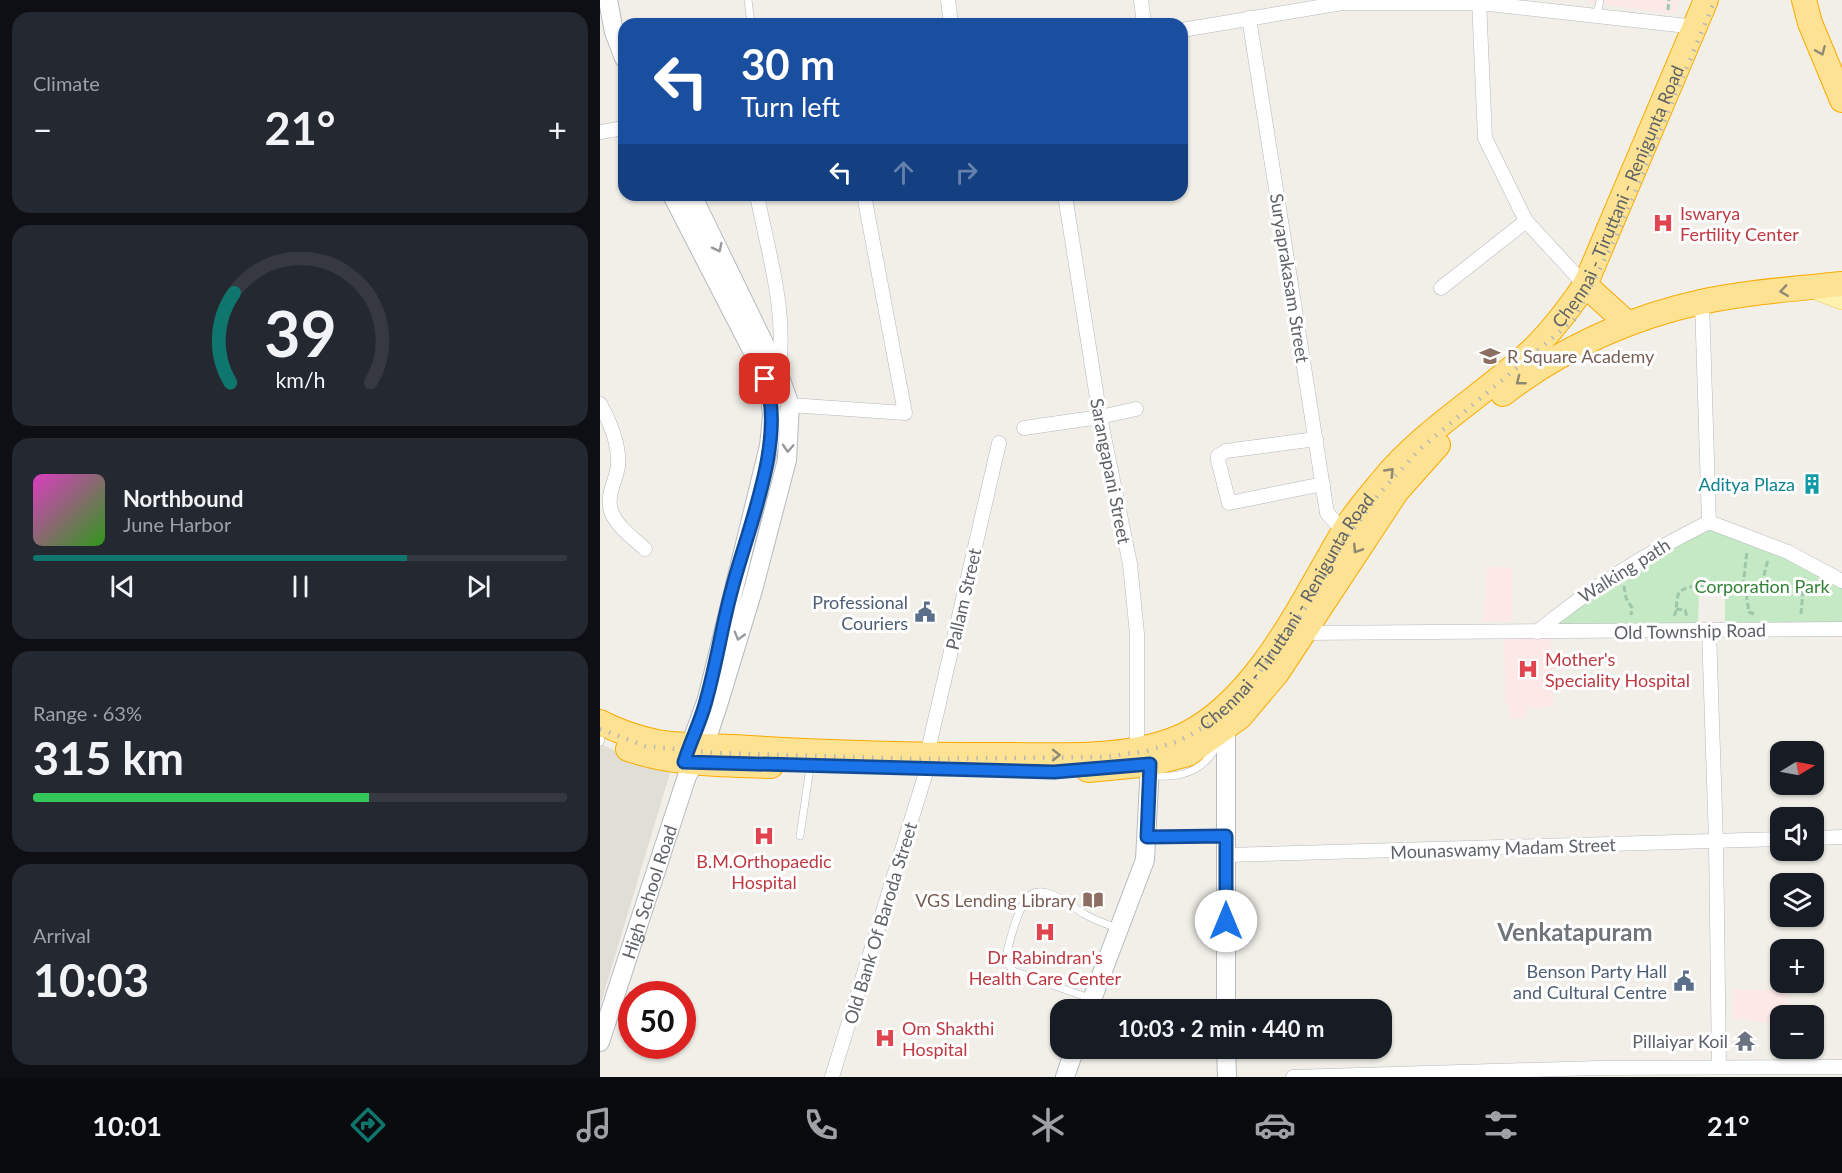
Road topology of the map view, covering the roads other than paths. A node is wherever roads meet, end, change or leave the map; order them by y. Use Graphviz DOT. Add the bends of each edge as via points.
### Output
graph roads {
  1 [pos="608,0"];
  2 [pos="748,0"];
  3 [pos="948,0"];
  4 [pos="1141,0"];
  5 [pos="1600,0"];
  6 [pos="1706,0"];
  7 [pos="1804,0"];
  8 [pos="1342,2"];
  9 [pos="1479,2"];
  10 [pos="1597,15"];
  11 [pos="750,18"];
  12 [pos="950,18"];
  13 [pos="1143,18"];
  14 [pos="1249,18"];
  15 [pos="1696,27"];
  16 [pos="1188,29"];
  17 [pos="607,31"];
  18 [pos="618,48"];
  19 [pos="1842,100"];
  20 [pos="618,129"];
  21 [pos="600,132"];
  22 [pos="675,201"];
  23 [pos="695,201"];
  24 [pos="757,201"];
  25 [pos="865,201"];
  26 [pos="1066,201"];
  27 [pos="1526,221"];
  28 [pos="1842,284"];
  29 [pos="1585,285"];
  30 [pos="1811,287"];
  31 [pos="1441,288"];
  32 [pos="1842,299"];
  33 [pos="1702,302"];
  34 [pos="1627,323"];
  35 [pos="778,372"];
  36 [pos="600,404"];
  37 [pos="790,405"];
  38 [pos="1136,409"];
  39 [pos="1100,417"];
  40 [pos="1024,428"];
  41 [pos="1316,439"];
  42 [pos="999,444"];
  43 [pos="1323,484"];
  44 [pos="1709,522"];
  45 [pos="1343,531"];
  46 [pos="645,549"];
  47 [pos="1842,581"];
  48 [pos="1842,629"];
  49 [pos="1708,630"];
  50 [pos="1537,632"];
  51 [pos="1304,633"];
  52 [pos="1226,727"];
  53 [pos="600,736"];
  54 [pos="1144,756"];
  55 [pos="692,758"];
  56 [pos="927,762"];
  57 [pos="810,767"];
  58 [pos="800,836"];
  59 [pos="1226,836"];
  60 [pos="1147,837"];
  61 [pos="1842,837"];
  62 [pos="1824,838"];
  63 [pos="1770,839"];
  64 [pos="1716,842"];
  65 [pos="1226,855"];
  66 [pos="1117,928"];
  67 [pos="1078,999"];
  68 [pos="1092,999"];
  69 [pos="1226,999"];
  70 [pos="600,1042"];
  71 [pos="1071,1059"];
  72 [pos="1226,1059"];
  73 [pos="1719,1067"];
  74 [pos="1842,1067"];
  75 [pos="1598,1072"];
  76 [pos="1738,1072"];
  77 [pos="832,1077"];
  78 [pos="1065,1077"];
  79 [pos="1227,1077"];
  80 [pos="1293,1077"];
  1 -- 17 [label="street"];
  2 -- 11 [label="lane"];
  3 -- 12 [label="street"];
  4 -- 13 [label="street"];
  5 -- 10 [label="lane"];
  6 -- 15 [label="highway, Chennai - Tiruttani - Renigunta Road"];
  7 -- 19 [label="highway, one-way"];
  8 -- 9 [label="street"];
  8 -- 14 [label="street"];
  9 -- 10 [label="street"];
  9 -- 27 [label="street" via="1485,138"];
  10 -- 15 [label="street"];
  14 -- 16 [label="street"];
  14 -- 41 [label="street, Suryaprakasam Street"];
  15 -- 29 [label="highway, Chennai - Tiruttani - Renigunta Road"];
  17 -- 18 [label="street"];
  20 -- 21 [label="street"];
  22 -- 55 [label="street" via="759,366 770,393 772,417 754,518 732,590"];
  23 -- 35 [label="street, one-way"];
  24 -- 35 [label="street" via="780,310 782,350"];
  25 -- 37 [label="street" via="905,412"];
  26 -- 39 [label="street, Sarangapani Street"];
  27 -- 29 [label="street"];
  27 -- 31 [label="street"];
  28 -- 30 [label="highway, Chennai - Tiruttani - Renigunta Road"];
  29 -- 34 [label="highway"];
  45 -- 29 [label="highway, Chennai - Tiruttani - Renigunta Road, one-way" via="1391,471 1431,431 1528,354"];
  30 -- 32 [label="main road"];
  30 -- 33 [label="highway, Chennai - Tiruttani - Renigunta Road, one-way"];
  33 -- 34 [label="highway, Chennai - Tiruttani - Renigunta Road"];
  33 -- 44 [label="street"];
  34 -- 51 [label="highway, Chennai - Tiruttani - Renigunta Road, one-way" via="1535,370 1438,445 1397,491"];
  35 -- 37 [label="street"];
  36 -- 46 [label="street" via="616,445 618,466 609,495 611,510 617,523"];
  37 -- 55 [label="street, one-way" via="787,460 753,590"];
  38 -- 39 [label="street"];
  39 -- 40 [label="street"];
  39 -- 54 [label="street, Sarangapani Street" via="1131,575"];
  41 -- 43 [label="street, Suryaprakasam Street"];
  41 -- 43 [label="street" via="1226,451 1218,460 1229,502"];
  42 -- 56 [label="street, Pallam Street"];
  43 -- 45 [label="street, Suryaprakasam Street" via="1327,513"];
  44 -- 47 [label="street" via="1788,552"];
  44 -- 50 [label="street" via="1622,569"];
  45 -- 54 [label="highway, Chennai - Tiruttani - Renigunta Road" via="1302,607 1265,660 1225,707"];
  48 -- 49 [label="street, Old Township Road"];
  49 -- 50 [label="street, Old Township Road"];
  49 -- 64 [label="street"];
  50 -- 51 [label="street, Old Township Road"];
  51 -- 52 [label="highway, Chennai - Tiruttani - Renigunta Road" via="1248,708"];
  52 -- 54 [label="highway, Chennai - Tiruttani - Renigunta Road" via="1188,754"];
  52 -- 59 [label="street"];
  53 -- 55 [label="highway, Chennai - Tiruttani - Renigunta Road" via="613,729"];
  54 -- 56 [label="highway, Chennai - Tiruttani - Renigunta Road" via="1054,772"];
  54 -- 60 [label="street"];
  55 -- 56 [label="highway, Chennai - Tiruttani - Renigunta Road"];
  55 -- 57 [label="highway, Chennai - Tiruttani - Renigunta Road"];
  55 -- 70 [label="street, High School Road"];
  56 -- 57 [label="highway, Chennai - Tiruttani - Renigunta Road"];
  56 -- 77 [label="street, Old Bank Of Baroda Street"];
  57 -- 58 [label="lane"];
  59 -- 60 [label="lane"];
  59 -- 65 [label="street"];
  60 -- 66 [label="street" via="1145,860"];
  61 -- 62 [label="street"];
  63 -- 64 [label="street, Mounaswamy Madam Street"];
  64 -- 65 [label="street, Mounaswamy Madam Street"];
  64 -- 73 [label="street"];
  65 -- 69 [label="street"];
  66 -- 67 [label="lane" via="1088,916 1054,894 1040,892 1024,902 1005,959 1013,971"];
  66 -- 68 [label="street"];
  71 -- 78 [label="street"];
  72 -- 79 [label="street"];
  73 -- 75 [label="street"];
  73 -- 76 [label="street"];
  74 -- 76 [label="street"];
  75 -- 80 [label="street"];
}
